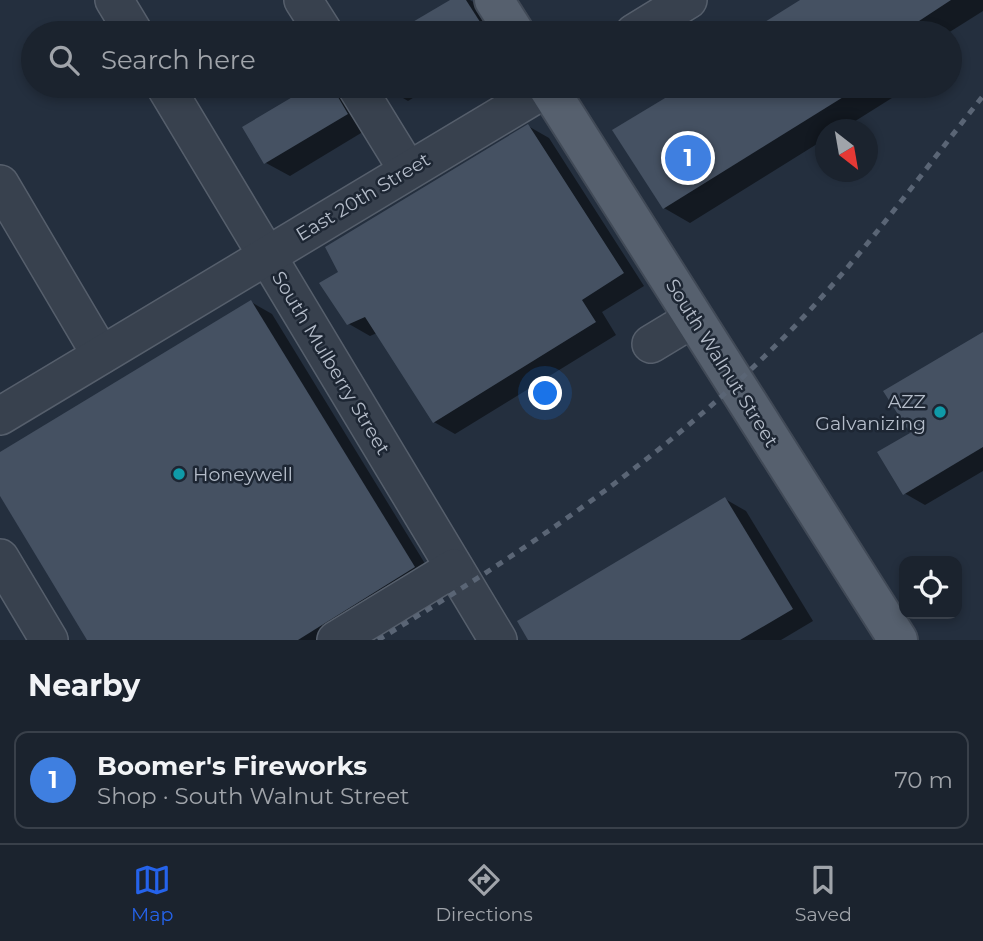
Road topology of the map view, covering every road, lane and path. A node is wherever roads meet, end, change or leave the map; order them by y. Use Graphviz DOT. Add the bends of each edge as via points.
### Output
graph roads {
  1 [pos="114,0"];
  2 [pos="303,0"];
  3 [pos="494,0"];
  4 [pos="688,0"];
  5 [pos="127,21"];
  6 [pos="316,21"];
  7 [pos="507,21"];
  8 [pos="654,21"];
  9 [pos="172,98"];
  10 [pos="364,98"];
  11 [pos="528,98"];
  12 [pos="556,98"];
  13 [pos="408,169"];
  14 [pos="0,184"];
  15 [pos="266,255"];
  16 [pos="694,318"];
  17 [pos="651,344"];
  18 [pos="101,355"];
  19 [pos="0,416"];
  20 [pos="0,558"];
  21 [pos="454,568"];
  22 [pos="49,640"];
  23 [pos="335,640"];
  24 [pos="498,640"];
  25 [pos="898,640"];
  1 -- 5 [label="street"];
  2 -- 6 [label="street"];
  3 -- 7 [label="main road"];
  4 -- 8 [label="street"];
  9 -- 15 [label="street, South Mulberry Street"];
  10 -- 13 [label="street"];
  11 -- 13 [label="street, East 20th Street"];
  12 -- 16 [label="main road, South Walnut Street"];
  13 -- 15 [label="street, East 20th Street"];
  14 -- 18 [label="street"];
  15 -- 18 [label="street, East 20th Street"];
  15 -- 21 [label="street, South Mulberry Street"];
  16 -- 17 [label="street"];
  16 -- 25 [label="main road, South Walnut Street"];
  18 -- 19 [label="street, East 20th Street"];
  20 -- 22 [label="street"];
  21 -- 23 [label="street"];
  21 -- 24 [label="street, South Mulberry Street"];
}
